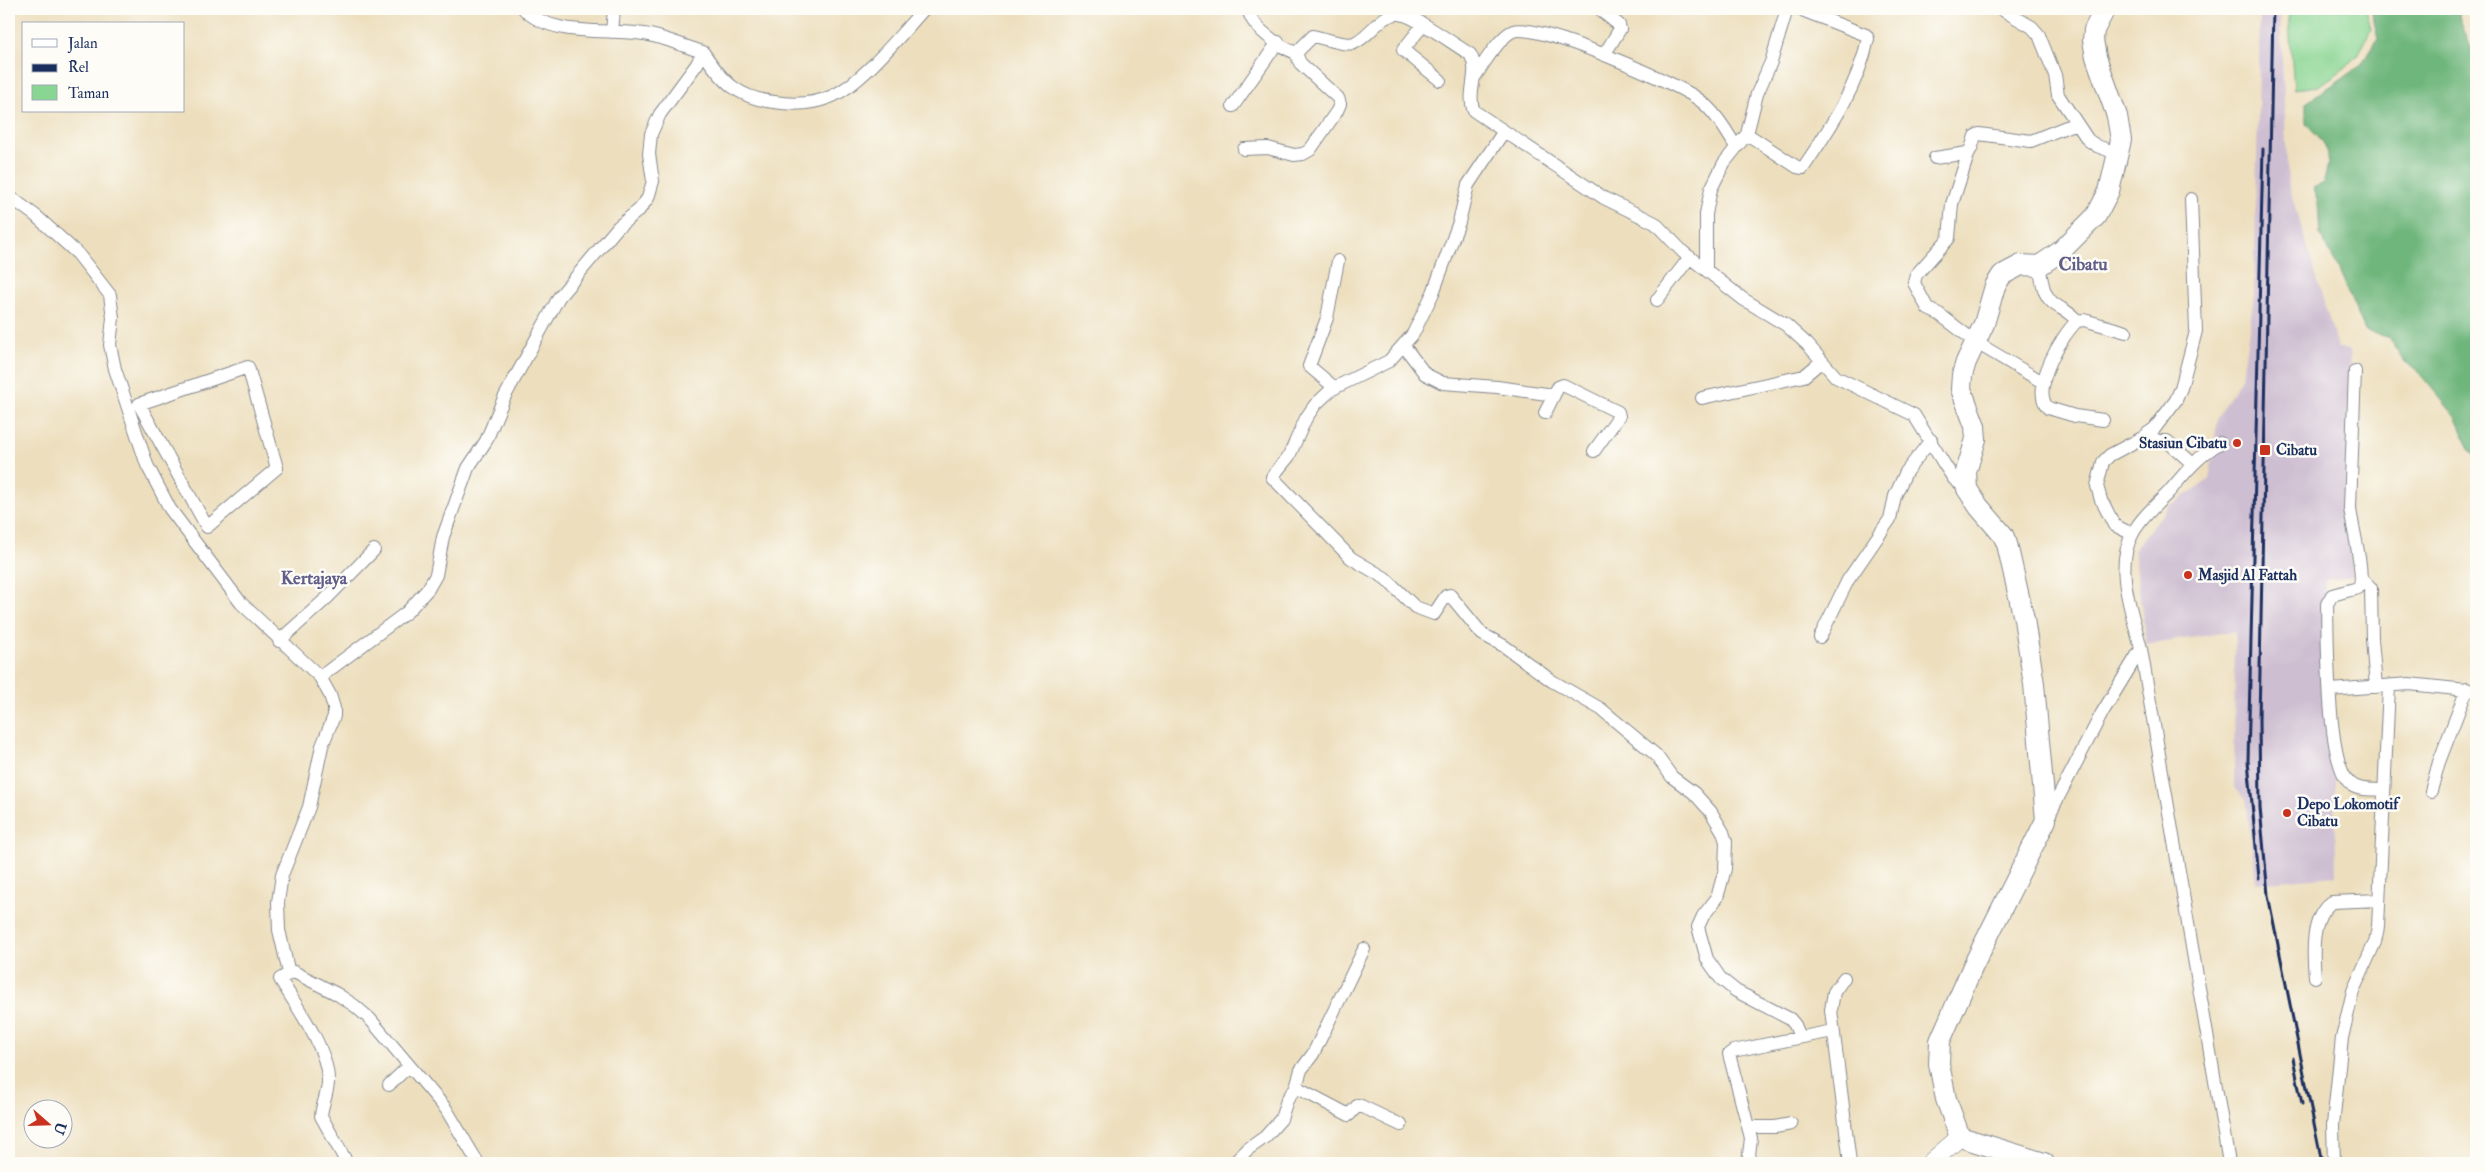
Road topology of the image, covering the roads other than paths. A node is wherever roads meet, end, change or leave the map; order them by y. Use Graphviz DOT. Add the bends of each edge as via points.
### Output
graph roads {
  1 [pos="524,9"];
  2 [pos="614,9"];
  3 [pos="924,9"];
  4 [pos="1249,9"];
  5 [pos="1787,9"];
  6 [pos="1799,9"];
  7 [pos="2001,9"];
  8 [pos="2105,9"];
  9 [pos="1398,11"];
  10 [pos="1602,11"];
  11 [pos="1423,25"];
  12 [pos="612,32"];
  13 [pos="1278,42"];
  14 [pos="703,52"];
  15 [pos="1296,53"];
  16 [pos="1604,55"];
  17 [pos="1474,78"];
  18 [pos="1440,80"];
  19 [pos="1233,106"];
  20 [pos="2076,122"];
  21 [pos="1504,131"];
  22 [pos="1748,134"];
  23 [pos="1736,147"];
  24 [pos="1244,149"];
  25 [pos="1969,152"];
  26 [pos="2119,154"];
  27 [pos="1935,158"];
  28 [pos="9,196"];
  29 [pos="2191,199"];
  30 [pos="1690,257"];
  31 [pos="1338,261"];
  32 [pos="2039,266"];
  33 [pos="1706,270"];
  34 [pos="1657,300"];
  35 [pos="2077,321"];
  36 [pos="2126,332"];
  37 [pos="1977,343"];
  38 [pos="1404,346"];
  39 [pos="1822,361"];
  40 [pos="2355,371"];
  41 [pos="2044,383"];
  42 [pos="1335,388"];
  43 [pos="1554,395"];
  44 [pos="1702,398"];
  45 [pos="133,407"];
  46 [pos="1545,413"];
  47 [pos="2103,420"];
  48 [pos="2148,433"];
  49 [pos="1931,440"];
  50 [pos="2220,443"];
  51 [pos="1594,451"];
  52 [pos="2193,464"];
  53 [pos="1967,488"];
  54 [pos="2132,534"];
  55 [pos="374,550"];
  56 [pos="2362,579"];
  57 [pos="1820,637"];
  58 [pos="279,641"];
  59 [pos="2141,649"];
  60 [pos="320,677"];
  61 [pos="2382,686"];
  62 [pos="2330,690"];
  63 [pos="2472,690"];
  64 [pos="2383,790"];
  65 [pos="2431,791"];
  66 [pos="2046,820"];
  67 [pos="2379,900"];
  68 [pos="1364,949"];
  69 [pos="286,974"];
  70 [pos="2315,977"];
  71 [pos="1844,978"];
  72 [pos="1833,1032"];
  73 [pos="1800,1037"];
  74 [pos="409,1066"];
  75 [pos="389,1085"];
  76 [pos="1296,1086"];
  77 [pos="1791,1124"];
  78 [pos="1400,1125"];
  79 [pos="1749,1127"];
  80 [pos="1960,1137"];
  81 [pos="347,1163"];
  82 [pos="478,1163"];
  83 [pos="1234,1163"];
  84 [pos="1748,1163"];
  85 [pos="1850,1163"];
  86 [pos="1930,1163"];
  87 [pos="2044,1163"];
  88 [pos="2230,1163"];
  89 [pos="2334,1163"];
  1 -- 12 [label="street" via="536,18 569,28"];
  2 -- 12 [label="street"];
  3 -- 14 [label="street" via="861,76 832,97 809,103 750,98 728,83"];
  4 -- 13 [label="street" via="1250,20"];
  5 -- 22 [label="street" via="1755,101"];
  6 -- 22 [label="street" via="1866,36 1861,67 1840,110 1803,168"];
  7 -- 20 [label="street" via="2032,27 2039,35 2055,75 2058,95"];
  8 -- 26 [label="main road" via="2094,30 2093,40 2120,127"];
  9 -- 11 [label="street"];
  9 -- 15 [label="street" via="1355,43 1312,36"];
  10 -- 16 [label="street" via="1619,24 1620,29"];
  11 -- 17 [label="street" via="1470,54 1474,62"];
  11 -- 18 [label="street" via="1403,50"];
  12 -- 14 [label="street" via="667,39"];
  13 -- 15 [label="street"];
  13 -- 19 [label="street"];
  14 -- 60 [label="street" via="660,114 651,134 648,154 653,181 648,198 640,210 618,227 559,297 504,398 486,441 468,468 442,537 436,575 428,589 407,612"];
  15 -- 24 [label="street" via="1300,63 1338,98 1338,111 1310,150 1303,154 1294,155 1268,148"];
  16 -- 17 [label="street" via="1567,40 1518,30 1502,40"];
  16 -- 23 [label="street" via="1662,79 1697,98 1726,130"];
  17 -- 21 [label="street" via="1474,111"];
  20 -- 25 [label="street" via="2031,141 1979,134"];
  20 -- 26 [label="street" via="2092,144"];
  21 -- 30 [label="street" via="1604,198 1655,223"];
  21 -- 38 [label="street" via="1468,185 1459,222 1433,294 1420,323"];
  22 -- 23 [label="street"];
  23 -- 33 [label="street" via="1717,175 1707,202"];
  25 -- 27 [label="street"];
  25 -- 37 [label="street" via="1952,204 1949,238 1914,279 1923,304"];
  26 -- 32 [label="main road" via="2109,191 2096,216 2061,252"];
  28 -- 45 [label="street" via="78,254 110,294 113,318 110,345"];
  29 -- 48 [label="street" via="2196,331 2176,400"];
  30 -- 33 [label="street"];
  30 -- 34 [label="street"];
  31 -- 42 [label="street" via="1327,318 1309,366"];
  32 -- 35 [label="street" via="2048,297"];
  32 -- 37 [label="main road" via="2021,265 2002,276 1995,286"];
  33 -- 39 [label="street" via="1743,299 1786,325"];
  35 -- 36 [label="street" via="2084,320"];
  35 -- 41 [label="street" via="2058,347"];
  37 -- 41 [label="street"];
  37 -- 53 [label="main road" via="1966,362 1961,389 1975,426 1976,439 1965,480"];
  38 -- 42 [label="street" via="1384,364"];
  38 -- 43 [label="street" via="1425,374 1443,383"];
  39 -- 44 [label="street" via="1804,376"];
  39 -- 49 [label="street" via="1836,377 1914,415"];
  40 -- 56 [label="street" via="2350,522"];
  41 -- 47 [label="street" via="2044,400 2048,408"];
  42 -- 73 [label="street" via="1310,410 1288,456 1272,477 1351,558 1385,578 1411,604 1434,614 1450,595 1482,634 1601,709 1656,755 1675,780 1694,793 1718,821 1726,842 1720,890 1714,904 1702,916 1698,928 1707,959 1727,985 1792,1021"];
  43 -- 46 [label="street"];
  43 -- 51 [label="street" via="1563,385 1620,413"];
  45 -- 45 [label="street" via="198,376 248,367 277,468 207,527"];
  45 -- 58 [label="street" via="147,465 170,509 241,603"];
  48 -- 52 [label="street" via="2157,440 2168,441"];
  48 -- 54 [label="street" via="2103,462 2097,486 2114,525"];
  49 -- 53 [label="street" via="1954,479"];
  49 -- 57 [label="street" via="1906,472 1895,496 1890,519 1848,580"];
  50 -- 52 [label="street"];
  52 -- 54 [label="street"];
  53 -- 66 [label="main road" via="2003,534 2011,553 2034,684"];
  54 -- 59 [label="street" via="2126,547 2124,577"];
  55 -- 58 [label="street"];
  56 -- 61 [label="street" via="2371,588 2372,639"];
  56 -- 62 [label="street" via="2358,588 2332,596 2327,604"];
  58 -- 60 [label="street"];
  59 -- 66 [label="street" via="2102,713"];
  59 -- 88 [label="street"];
  60 -- 69 [label="street" via="330,695 334,716 322,746 309,807 282,876 278,902 279,930"];
  61 -- 62 [label="street"];
  61 -- 63 [label="street" via="2425,685"];
  61 -- 64 [label="street"];
  62 -- 64 [label="street" via="2339,763 2345,778 2354,787"];
  63 -- 65 [label="street" via="2439,762"];
  64 -- 67 [label="street"];
  66 -- 80 [label="main road" via="1980,951 1940,1041 1939,1064 1946,1098"];
  67 -- 70 [label="street" via="2332,902 2327,906 2314,938"];
  67 -- 89 [label="street" via="2375,942 2353,991 2342,1038 2333,1125"];
  68 -- 76 [label="street" via="1313,1054 1301,1070"];
  69 -- 74 [label="street" via="355,1006"];
  69 -- 81 [label="street" via="280,979 324,1059 328,1080 321,1116"];
  71 -- 72 [label="street" via="1832,1000"];
  72 -- 73 [label="street"];
  72 -- 85 [label="street"];
  73 -- 79 [label="street" via="1729,1054"];
  74 -- 75 [label="street"];
  74 -- 82 [label="street" via="446,1109"];
  76 -- 78 [label="street" via="1349,1115 1358,1105"];
  76 -- 83 [label="street" via="1281,1119"];
  77 -- 79 [label="street"];
  79 -- 84 [label="street"];
  80 -- 86 [label="main road"];
  80 -- 87 [label="main road"];
}
